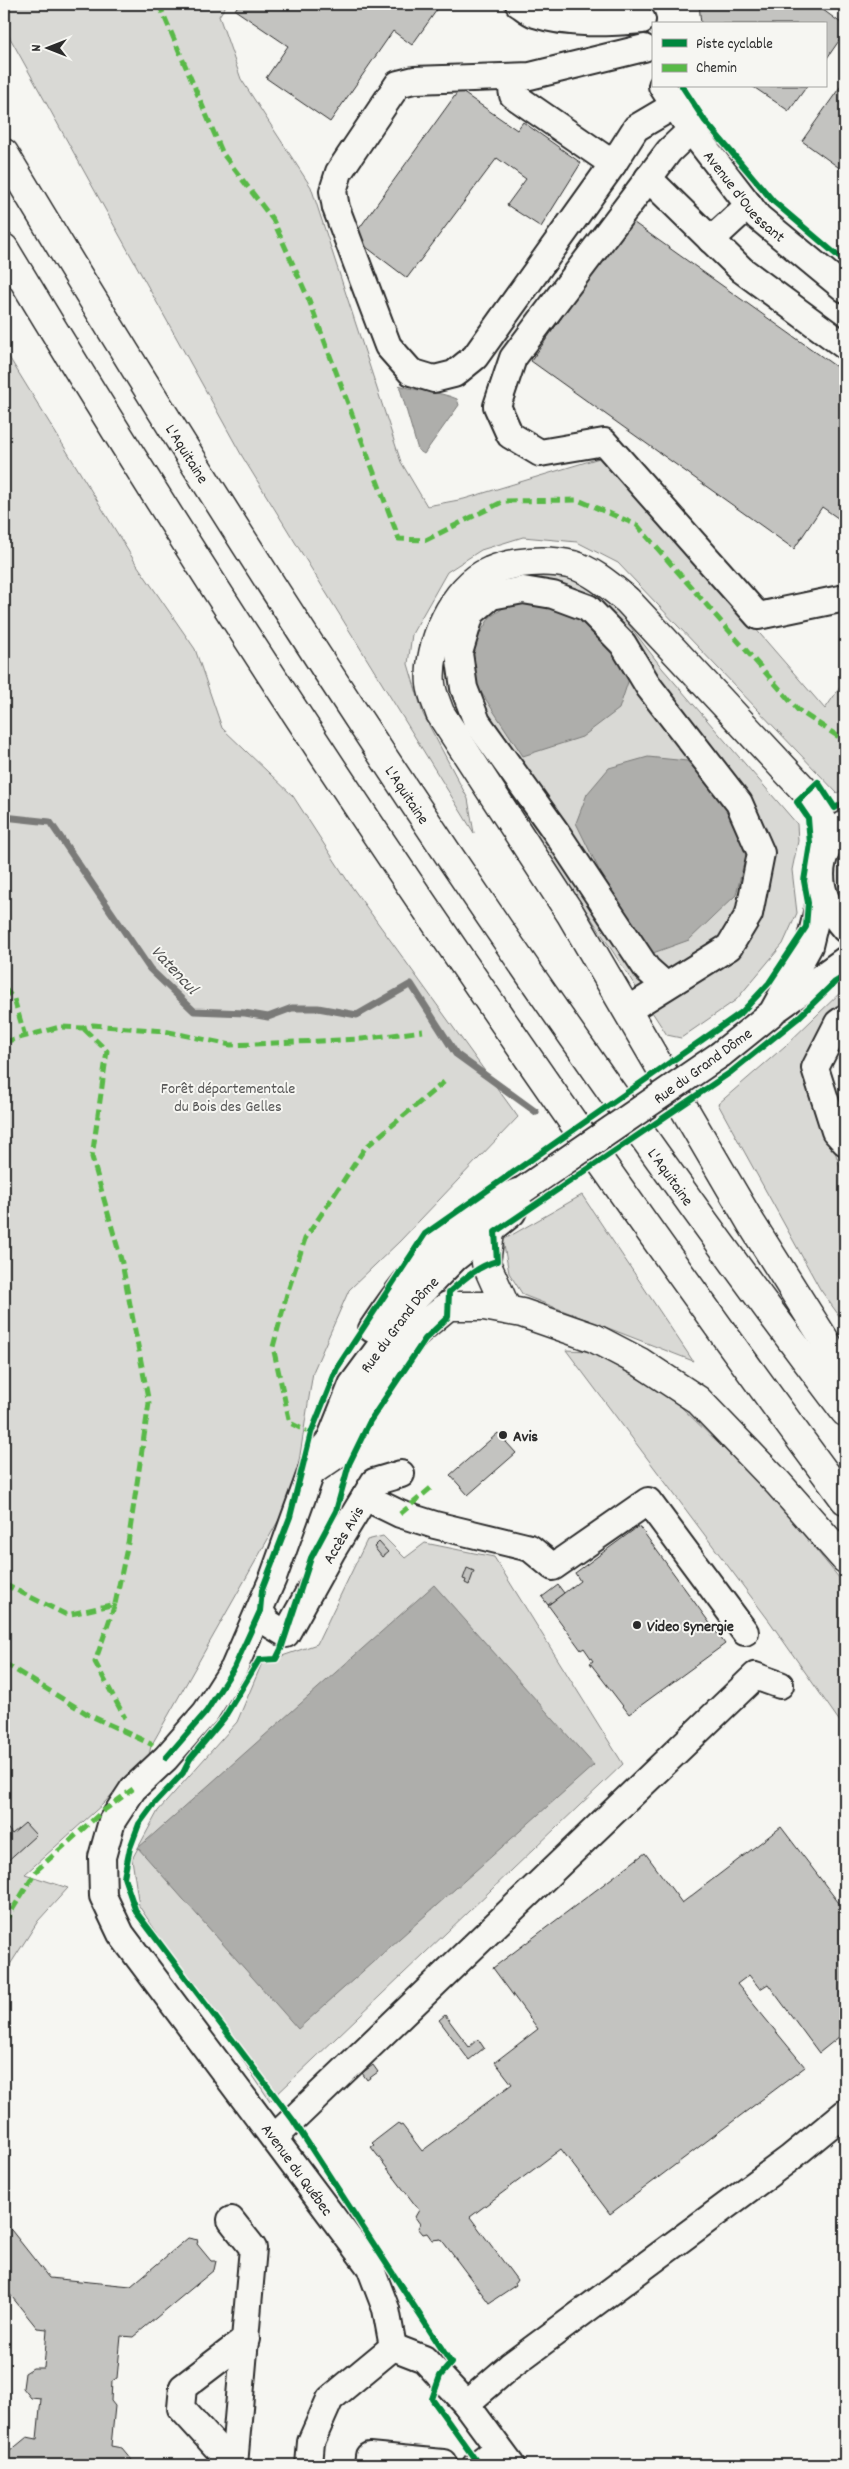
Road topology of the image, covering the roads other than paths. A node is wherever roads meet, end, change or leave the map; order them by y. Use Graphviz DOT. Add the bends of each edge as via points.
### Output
graph roads {
  1 [pos="519,4"];
  2 [pos="643,12"];
  3 [pos="644,48"];
  4 [pos="652,70"];
  5 [pos="510,77"];
  6 [pos="668,96"];
  7 [pos="691,130"];
  8 [pos="4,152"];
  9 [pos="613,164"];
  10 [pos="648,178"];
  11 [pos="749,205"];
  12 [pos="711,240"];
  13 [pos="4,248"];
  14 [pos="845,289"];
  15 [pos="845,346"];
  16 [pos="845,598"];
  17 [pos="845,824"];
  18 [pos="825,852"];
  19 [pos="822,892"];
  20 [pos="845,929"];
  21 [pos="845,960"];
  22 [pos="666,986"];
  23 [pos="628,1010"];
  24 [pos="772,1013"];
  25 [pos="845,1018"];
  26 [pos="845,1142"];
  27 [pos="512,1200"];
  28 [pos="490,1232"];
  29 [pos="507,1310"];
  30 [pos="845,1372"];
  31 [pos="845,1412"];
  32 [pos="314,1464"];
  33 [pos="401,1474"];
  34 [pos="365,1498"];
  35 [pos="845,1500"];
  36 [pos="845,1559"];
  37 [pos="260,1610"];
  38 [pos="745,1632"];
  39 [pos="780,1686"];
  40 [pos="102,1857"];
  41 [pos="845,2113"];
  42 [pos="275,2137"];
  43 [pos="231,2220"];
  44 [pos="246,2339"];
  45 [pos="393,2347"];
  46 [pos="466,2404"];
  47 [pos="505,2456"];
  48 [pos="234,2465"];
  49 [pos="309,2465"];
  50 [pos="368,2465"];
  51 [pos="444,2465"];
  52 [pos="476,2465"];
  1 -- 2 [label="street" via="534,14 614,23"];
  2 -- 3 [label="street"];
  3 -- 4 [label="street" via="645,60"];
  3 -- 5 [label="street" via="530,76"];
  5 -- 9 [label="street" via="513,95"];
  5 -- 9 [label="street" via="414,80 398,84 339,172 333,191 336,208 388,346 411,372 434,379 454,374 475,357"];
  6 -- 7 [label="street, Avenue d'Ouessant"];
  6 -- 9 [label="street" via="636,128"];
  7 -- 10 [label="street"];
  7 -- 11 [label="street, Avenue d'Ouessant"];
  8 -- 31 [label="highway, L'Aquitaine" via="223,509 458,868 727,1256"];
  10 -- 12 [label="street"];
  10 -- 16 [label="street" via="513,358 496,406 510,435 540,453 604,442 758,616"];
  11 -- 12 [label="street"];
  11 -- 14 [label="street, Avenue d'Ouessant" via="758,217"];
  12 -- 15 [label="street" via="742,270"];
  13 -- 35 [label="highway" via="182,537 418,897 614,1179"];
  17 -- 18 [label="street"];
  18 -- 19 [label="street" via="820,872"];
  18 -- 23 [label="highway" via="825,825 806,792 627,600 600,579 574,565 547,562 514,564 489,571 465,588 439,631 433,656 431,684 440,713 570,913"];
  19 -- 20 [label="street" via="831,913"];
  19 -- 24 [label="street, Rue du Grand Dôme" via="808,946"];
  21 -- 24 [label="street"];
  22 -- 22 [label="street" via="729,947 749,914 761,853 739,803 649,687 623,644 588,608 553,595 523,590 491,596 471,613 459,653 464,688 477,722 556,832 647,969"];
  22 -- 23 [label="street"];
  23 -- 30 [label="highway" via="751,1223"];
  24 -- 27 [label="street, Rue du Grand Dôme, bridge" via="722,1054"];
  25 -- 26 [label="street" via="838,1023 814,1068 835,1131"];
  27 -- 28 [label="street" via="489,1214"];
  27 -- 32 [label="street, Rue du Grand Dôme" via="468,1219 440,1242 400,1288 348,1369 317,1437"];
  28 -- 29 [label="highway" via="486,1264"];
  28 -- 32 [label="street, Rue du Grand Dôme" via="456,1258 416,1298 352,1385 330,1440"];
  29 -- 32 [label="highway" via="448,1306 418,1332 396,1359 357,1415 334,1456"];
  29 -- 36 [label="highway" via="594,1338 640,1362 698,1400"];
  32 -- 37 [label="street, Rue du Grand Dôme"];
  33 -- 34 [label="street, Accès Avis" via="374,1482"];
  34 -- 37 [label="street, Accès Avis" via="286,1634 268,1623"];
  34 -- 38 [label="street" via="426,1522 530,1548 553,1567 648,1501"];
  37 -- 40 [label="street, Rue du Grand Dôme" via="234,1668 206,1712 166,1758 133,1789 112,1820"];
  39 -- 42 [label="street" via="755,1676 730,1716"];
  40 -- 42 [label="street, Avenue du Québec" via="103,1896 121,1934"];
  41 -- 46 [label="street" via="790,2159 510,2366"];
  42 -- 45 [label="street, Avenue du Québec" via="370,2266 386,2309"];
  43 -- 44 [label="street" via="253,2248"];
  44 -- 48 [label="street"];
  44 -- 48 [label="street" via="183,2387 181,2408"];
  45 -- 46 [label="street" via="424,2359"];
  45 -- 49 [label="street" via="330,2399 311,2442"];
  46 -- 47 [label="street"];
  47 -- 52 [label="street"];
  50 -- 51 [label="street" via="369,2456"];
}
